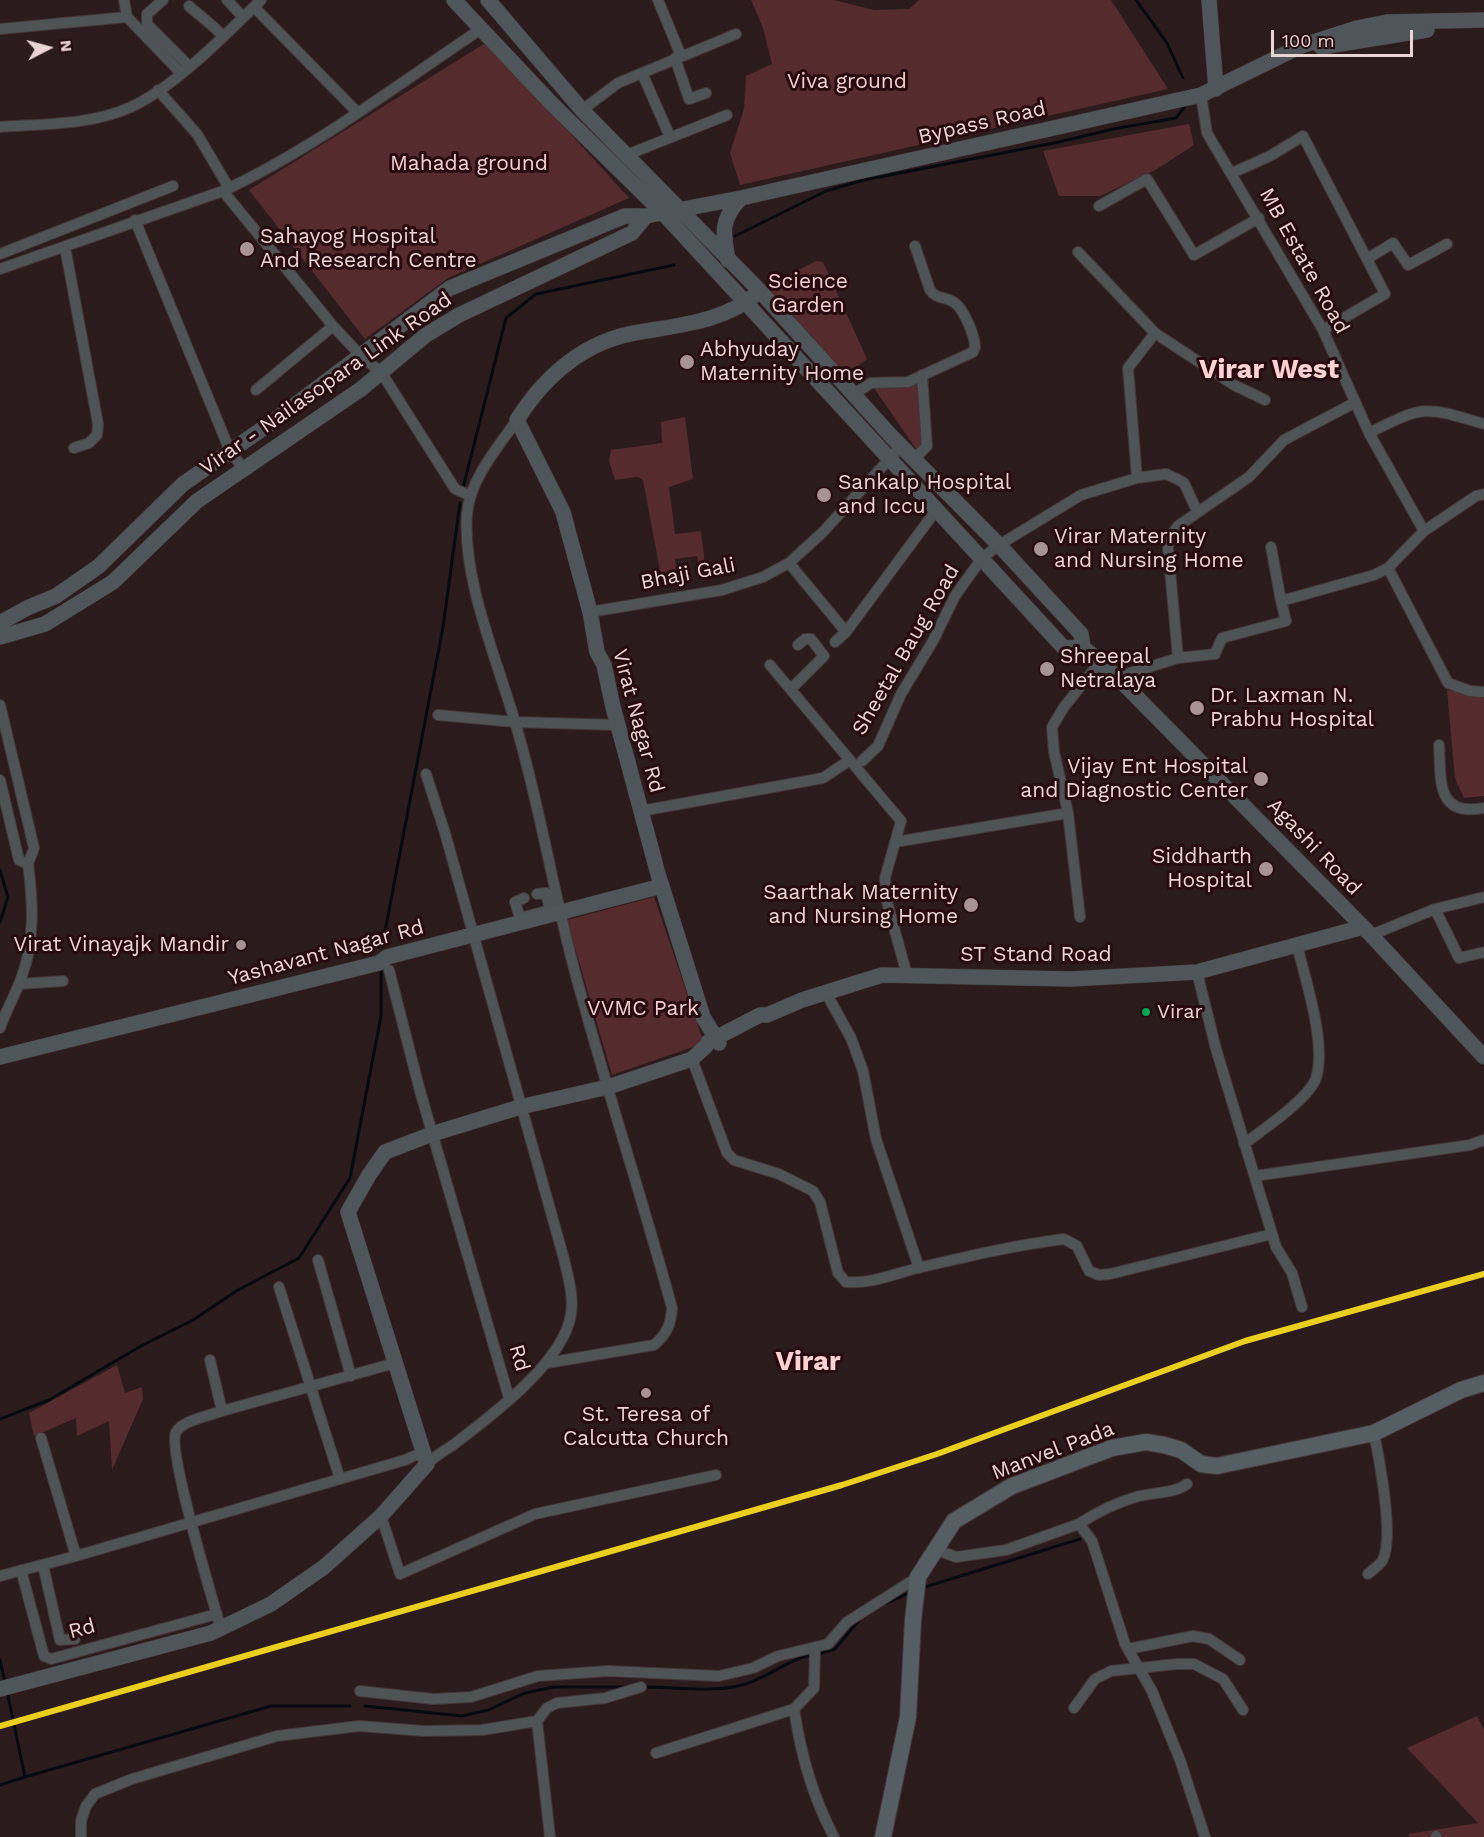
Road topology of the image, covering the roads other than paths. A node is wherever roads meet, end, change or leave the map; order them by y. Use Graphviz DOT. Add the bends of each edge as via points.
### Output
graph roads {
  1 [pos="124,0"];
  2 [pos="163,0"];
  3 [pos="227,0"];
  4 [pos="488,0"];
  5 [pos="658,0"];
  6 [pos="1209,0"];
  7 [pos="1217,0"];
  8 [pos="461,2"];
  9 [pos="258,4"];
  10 [pos="189,6"];
  11 [pos="241,15"];
  12 [pos="126,18"];
  13 [pos="1484,20"];
  14 [pos="1484,28"];
  15 [pos="0,29"];
  16 [pos="481,29"];
  17 [pos="736,34"];
  18 [pos="222,35"];
  19 [pos="1301,46"];
  20 [pos="678,57"];
  21 [pos="185,67"];
  22 [pos="642,73"];
  23 [pos="1220,88"];
  24 [pos="158,90"];
  25 [pos="706,93"];
  26 [pos="1201,95"];
  27 [pos="582,110"];
  28 [pos="357,112"];
  29 [pos="727,115"];
  30 [pos="0,127"];
  31 [pos="670,137"];
  32 [pos="624,156"];
  33 [pos="1233,173"];
  34 [pos="173,186"];
  35 [pos="226,189"];
  36 [pos="741,198"];
  37 [pos="1099,206"];
  38 [pos="679,209"];
  39 [pos="662,212"];
  40 [pos="646,216"];
  41 [pos="1259,218"];
  42 [pos="135,220"];
  43 [pos="1447,244"];
  44 [pos="915,246"];
  45 [pos="65,247"];
  46 [pos="1078,252"];
  47 [pos="0,254"];
  48 [pos="1367,259"];
  49 [pos="728,260"];
  50 [pos="0,269"];
  51 [pos="760,291"];
  52 [pos="747,303"];
  53 [pos="333,326"];
  54 [pos="1323,330"];
  55 [pos="1155,333"];
  56 [pos="360,355"];
  57 [pos="381,372"];
  58 [pos="922,375"];
  59 [pos="256,390"];
  60 [pos="854,394"];
  61 [pos="1265,400"];
  62 [pos="1354,403"];
  63 [pos="517,420"];
  64 [pos="1484,424"];
  65 [pos="1369,432"];
  66 [pos="901,446"];
  67 [pos="74,448"];
  68 [pos="230,451"];
  69 [pos="919,454"];
  70 [pos="890,460"];
  71 [pos="243,468"];
  72 [pos="1137,478"];
  73 [pos="1484,494"];
  74 [pos="469,495"];
  75 [pos="937,509"];
  76 [pos="1197,511"];
  77 [pos="1424,531"];
  78 [pos="999,545"];
  79 [pos="1271,547"];
  80 [pos="982,558"];
  81 [pos="789,563"];
  82 [pos="1388,568"];
  83 [pos="1281,601"];
  84 [pos="590,612"];
  85 [pos="0,623"];
  86 [pos="846,632"];
  87 [pos="0,637"];
  88 [pos="835,642"];
  89 [pos="798,645"];
  90 [pos="1083,647"];
  91 [pos="1178,658"];
  92 [pos="781,661"];
  93 [pos="1100,662"];
  94 [pos="770,665"];
  95 [pos="1117,677"];
  96 [pos="794,687"];
  97 [pos="1484,692"];
  98 [pos="0,705"];
  99 [pos="438,715"];
  100 [pos="515,722"];
  101 [pos="614,725"];
  102 [pos="1439,745"];
  103 [pos="856,760"];
  104 [pos="426,774"];
  105 [pos="0,780"];
  106 [pos="1484,808"];
  107 [pos="641,811"];
  108 [pos="1068,813"];
  109 [pos="895,842"];
  110 [pos="28,864"];
  111 [pos="658,887"];
  112 [pos="537,894"];
  113 [pos="1484,897"];
  114 [pos="524,898"];
  115 [pos="1435,909"];
  116 [pos="554,914"];
  117 [pos="1080,917"];
  118 [pos="1367,931"];
  119 [pos="474,935"];
  120 [pos="1297,945"];
  121 [pos="1484,952"];
  122 [pos="388,964"];
  123 [pos="1197,972"];
  124 [pos="907,975"];
  125 [pos="63,981"];
  126 [pos="19,984"];
  127 [pos="826,993"];
  128 [pos="0,1028"];
  129 [pos="713,1042"];
  130 [pos="0,1047"];
  131 [pos="0,1057"];
  132 [pos="1484,1057"];
  133 [pos="693,1059"];
  134 [pos="608,1087"];
  135 [pos="519,1107"];
  136 [pos="432,1134"];
  137 [pos="1484,1140"];
  138 [pos="1244,1144"];
  139 [pos="1255,1176"];
  140 [pos="1272,1234"];
  141 [pos="318,1260"];
  142 [pos="919,1268"];
  143 [pos="279,1287"];
  144 [pos="1302,1307"];
  145 [pos="210,1360"];
  146 [pos="395,1363"];
  147 [pos="547,1363"];
  148 [pos="351,1376"];
  149 [pos="1484,1383"];
  150 [pos="312,1387"];
  151 [pos="509,1398"];
  152 [pos="222,1411"];
  153 [pos="1374,1432"];
  154 [pos="41,1438"];
  155 [pos="425,1458"];
  156 [pos="716,1475"];
  157 [pos="340,1479"];
  158 [pos="1186,1484"];
  159 [pos="381,1516"];
  160 [pos="191,1522"];
  161 [pos="1079,1524"];
  162 [pos="934,1549"];
  163 [pos="76,1556"];
  164 [pos="42,1565"];
  165 [pos="21,1570"];
  166 [pos="1368,1574"];
  167 [pos="3,1575"];
  168 [pos="918,1577"];
  169 [pos="219,1622"];
  170 [pos="75,1639"];
  171 [pos="815,1648"];
  172 [pos="1128,1649"];
  173 [pos="1239,1660"];
  174 [pos="1138,1668"];
  175 [pos="641,1687"];
  176 [pos="0,1689"];
  177 [pos="360,1691"];
  178 [pos="1074,1708"];
  179 [pos="794,1709"];
  180 [pos="1243,1710"];
  181 [pos="537,1721"];
  182 [pos="656,1753"];
  183 [pos="81,1837"];
  184 [pos="550,1837"];
  185 [pos="834,1837"];
  186 [pos="883,1837"];
  187 [pos="1205,1837"];
  1 -- 12 [label="street"];
  2 -- 21 [label="street" via="147,14 147,24"];
  3 -- 11 [label="street"];
  4 -- 27 [label="street, Agashi Road"];
  5 -- 20 [label="street"];
  6 -- 23 [label="street"];
  7 -- 23 [label="street"];
  8 -- 16 [label="street, Agashi Road"];
  9 -- 11 [label="street"];
  9 -- 28 [label="street"];
  10 -- 18 [label="street"];
  11 -- 18 [label="street"];
  12 -- 15 [label="street"];
  12 -- 21 [label="street"];
  13 -- 19 [label="street, Bypass Road" via="1387,22"];
  14 -- 19 [label="street" via="1407,32 1316,48"];
  16 -- 28 [label="street"];
  16 -- 39 [label="street, Agashi Road"];
  17 -- 20 [label="street"];
  18 -- 21 [label="street"];
  19 -- 23 [label="street, Bypass Road"];
  20 -- 22 [label="street"];
  20 -- 25 [label="street" via="689,99"];
  21 -- 24 [label="street"];
  22 -- 27 [label="street" via="618,83"];
  22 -- 31 [label="street"];
  23 -- 26 [label="street, Bypass Road"];
  24 -- 30 [label="street" via="130,107 87,119"];
  24 -- 35 [label="street" via="197,134"];
  26 -- 33 [label="street, MB Estate Road" via="1207,133"];
  26 -- 36 [label="street, Bypass Road"];
  27 -- 32 [label="street, Agashi Road"];
  28 -- 35 [label="street" via="258,174"];
  29 -- 31 [label="street"];
  31 -- 32 [label="street"];
  32 -- 38 [label="street, Agashi Road"];
  33 -- 41 [label="street, MB Estate Road"];
  33 -- 48 [label="street" via="1303,136"];
  34 -- 47 [label="street"];
  35 -- 42 [label="street"];
  35 -- 53 [label="street"];
  36 -- 38 [label="street, Bypass Road"];
  36 -- 49 [label="street" via="728,212 725,222 723,236"];
  37 -- 41 [label="street" via="1147,179 1194,255"];
  38 -- 39 [label="street, Bypass Road"];
  38 -- 49 [label="street, Agashi Road"];
  39 -- 40 [label="street, Bypass Road"];
  39 -- 52 [label="street, Agashi Road"];
  40 -- 56 [label="street, Virar - Nailasopara Link Road" via="625,216 450,288"];
  40 -- 57 [label="street, Virar - Nailasopara Link Road" via="632,233 459,315 426,335"];
  41 -- 54 [label="street, MB Estate Road"];
  42 -- 45 [label="street"];
  42 -- 68 [label="street"];
  43 -- 48 [label="street" via="1408,265 1393,243"];
  44 -- 58 [label="street" via="930,291 960,308 975,342 973,351"];
  45 -- 50 [label="street"];
  45 -- 67 [label="street" via="98,424 97,435 89,443"];
  46 -- 55 [label="street"];
  48 -- 54 [label="street" via="1385,294"];
  49 -- 51 [label="street, Agashi Road"];
  51 -- 52 [label="street"];
  51 -- 60 [label="street, Agashi Road"];
  52 -- 63 [label="street" via="690,325 637,332 569,360 540,387"];
  52 -- 70 [label="street, Agashi Road"];
  53 -- 56 [label="street"];
  53 -- 59 [label="street"];
  54 -- 62 [label="street, MB Estate Road"];
  55 -- 61 [label="street" via="1234,385"];
  55 -- 72 [label="street" via="1128,368"];
  56 -- 57 [label="street"];
  56 -- 68 [label="street, Virar - Nailasopara Link Road"];
  57 -- 71 [label="street, Virar - Nailasopara Link Road"];
  57 -- 74 [label="street" via="455,489"];
  58 -- 60 [label="street" via="908,382 871,383"];
  58 -- 69 [label="street" via="927,446"];
  60 -- 66 [label="street, Agashi Road"];
  62 -- 65 [label="street, MB Estate Road"];
  62 -- 76 [label="street" via="1284,440 1249,477"];
  63 -- 74 [label="street" via="485,464"];
  63 -- 84 [label="street, Virat Nagar Rd" via="563,512"];
  64 -- 65 [label="street" via="1428,409 1414,411"];
  65 -- 77 [label="street, MB Estate Road"];
  66 -- 70 [label="street, Bhaji Gali"];
  66 -- 78 [label="street, Agashi Road"];
  68 -- 71 [label="street"];
  68 -- 85 [label="street, Virar - Nailasopara Link Road" via="183,484 99,566 56,596"];
  70 -- 75 [label="street, Agashi Road"];
  70 -- 81 [label="street, Bhaji Gali"];
  71 -- 87 [label="street, Virar - Nailasopara Link Road" via="196,501 113,582 45,624"];
  72 -- 76 [label="street, Sheetal Baug Road" via="1166,474 1177,479 1184,483"];
  72 -- 78 [label="street, Sheetal Baug Road" via="1081,495"];
  73 -- 77 [label="street"];
  74 -- 100 [label="street" via="467,537 471,570"];
  75 -- 80 [label="street, Agashi Road"];
  75 -- 86 [label="street"];
  76 -- 91 [label="street" via="1169,538"];
  77 -- 82 [label="street"];
  78 -- 80 [label="street, Sheetal Baug Road"];
  78 -- 90 [label="street, Agashi Road" via="1081,634"];
  79 -- 83 [label="street"];
  80 -- 90 [label="street, Agashi Road" via="1064,648"];
  80 -- 103 [label="street, Sheetal Baug Road" via="955,597 901,694 878,746"];
  81 -- 84 [label="street, Bhaji Gali" via="763,577 722,590"];
  81 -- 86 [label="street"];
  82 -- 83 [label="street"];
  82 -- 97 [label="street" via="1448,683"];
  83 -- 91 [label="street" via="1286,621 1222,638 1215,654"];
  84 -- 101 [label="street, Virat Nagar Rd"];
  86 -- 88 [label="street"];
  89 -- 96 [label="street" via="811,639 824,656"];
  90 -- 93 [label="street, Agashi Road"];
  91 -- 95 [label="street"];
  92 -- 96 [label="street" via="779,666"];
  93 -- 95 [label="street, Agashi Road"];
  93 -- 108 [label="street" via="1052,727"];
  94 -- 96 [label="street"];
  95 -- 118 [label="street, Agashi Road"];
  96 -- 103 [label="street"];
  98 -- 110 [label="street" via="34,848"];
  99 -- 100 [label="street"];
  100 -- 101 [label="street"];
  100 -- 116 [label="street"];
  101 -- 107 [label="street, Virat Nagar Rd"];
  101 -- 111 [label="street"];
  102 -- 106 [label="street" via="1443,792 1449,804 1459,809"];
  103 -- 107 [label="street, Sheetal Baug Road" via="823,778"];
  103 -- 109 [label="street" via="901,821"];
  104 -- 119 [label="street"];
  105 -- 110 [label="street" via="19,860"];
  107 -- 111 [label="street, Virat Nagar Rd"];
  108 -- 109 [label="street"];
  108 -- 117 [label="street"];
  109 -- 124 [label="street" via="885,878 887,902"];
  110 -- 126 [label="street" via="33,898 31,935"];
  111 -- 116 [label="street, Yashavant Nagar Rd"];
  111 -- 129 [label="street, Virat Nagar Rd"];
  112 -- 116 [label="street" via="546,893"];
  113 -- 115 [label="street"];
  114 -- 116 [label="street" via="515,902 520,918"];
  115 -- 118 [label="street"];
  115 -- 121 [label="street" via="1459,958"];
  116 -- 119 [label="street, Yashavant Nagar Rd"];
  116 -- 134 [label="street"];
  118 -- 120 [label="street, ST Stand Road"];
  118 -- 132 [label="street, Agashi Road"];
  119 -- 122 [label="street, Yashavant Nagar Rd"];
  119 -- 135 [label="street"];
  120 -- 123 [label="street, ST Stand Road"];
  120 -- 138 [label="street" via="1314,1010 1316,1079 1305,1094"];
  122 -- 130 [label="street" via="378,956"];
  122 -- 131 [label="street, Yashavant Nagar Rd"];
  122 -- 136 [label="street, Rd"];
  123 -- 124 [label="street, ST Stand Road" via="1071,979"];
  123 -- 138 [label="street"];
  124 -- 127 [label="street, ST Stand Road" via="882,975"];
  125 -- 126 [label="street"];
  126 -- 128 [label="street"];
  127 -- 129 [label="street, ST Stand Road" via="767,1015"];
  127 -- 142 [label="street" via="852,1038 863,1071 876,1140"];
  129 -- 133 [label="street, ST Stand Road"];
  133 -- 134 [label="street"];
  133 -- 142 [label="street" via="727,1153 734,1160 779,1174 813,1191 820,1202 838,1273 846,1282 879,1280"];
  134 -- 135 [label="street"];
  134 -- 147 [label="street" via="652,1234 672,1308 672,1322 654,1345"];
  135 -- 136 [label="street"];
  135 -- 147 [label="street" via="571,1292 571,1314 562,1342"];
  136 -- 146 [label="street" via="385,1152 348,1212"];
  136 -- 151 [label="street, Rd"];
  137 -- 139 [label="street"];
  138 -- 139 [label="street"];
  139 -- 140 [label="street"];
  140 -- 142 [label="street" via="1099,1275 1089,1271 1077,1246 1064,1239"];
  140 -- 144 [label="street" via="1292,1273"];
  141 -- 148 [label="street"];
  143 -- 150 [label="street"];
  145 -- 152 [label="street"];
  146 -- 148 [label="street"];
  146 -- 155 [label="street"];
  147 -- 151 [label="street"];
  148 -- 150 [label="street"];
  149 -- 153 [label="main road, Manvel Pada"];
  150 -- 152 [label="street"];
  150 -- 157 [label="street"];
  151 -- 155 [label="street, Rd"];
  152 -- 160 [label="street" via="180,1426 175,1435"];
  153 -- 162 [label="main road, Manvel Pada" via="1217,1466 1201,1464 1181,1450 1164,1445 1146,1443 1112,1448 1012,1486 954,1521"];
  153 -- 166 [label="street" via="1387,1538 1383,1561"];
  154 -- 163 [label="street"];
  155 -- 157 [label="street"];
  155 -- 159 [label="street, Rd"];
  156 -- 159 [label="street" via="535,1514 400,1574"];
  157 -- 160 [label="street"];
  158 -- 161 [label="street" via="1177,1490 1122,1501"];
  159 -- 169 [label="street, Rd" via="301,1586"];
  160 -- 163 [label="street"];
  160 -- 169 [label="street"];
  161 -- 162 [label="street" via="1006,1550 956,1557"];
  161 -- 172 [label="street" via="1092,1541"];
  162 -- 168 [label="main road, Manvel Pada"];
  163 -- 164 [label="street"];
  164 -- 165 [label="street"];
  164 -- 170 [label="street" via="60,1640"];
  165 -- 167 [label="street"];
  165 -- 169 [label="street, Rd" via="44,1656 51,1659"];
  168 -- 171 [label="street" via="847,1622 828,1644"];
  168 -- 186 [label="main road, Manvel Pada" via="908,1717"];
  169 -- 176 [label="street"];
  171 -- 177 [label="street" via="719,1676 609,1671 538,1676 461,1698"];
  171 -- 179 [label="street" via="814,1688"];
  172 -- 173 [label="street" via="1193,1636 1209,1639"];
  172 -- 174 [label="street"];
  174 -- 178 [label="street" via="1111,1671 1095,1679"];
  174 -- 180 [label="street" via="1194,1664 1223,1679"];
  174 -- 187 [label="street" via="1152,1691 1180,1760"];
  175 -- 181 [label="street" via="605,1698 557,1703"];
  179 -- 182 [label="street"];
  179 -- 185 [label="street" via="801,1755 818,1808"];
  181 -- 183 [label="street" via="482,1730 359,1726 278,1736 132,1779 95,1794 81,1821"];
  181 -- 184 [label="street"];
}
